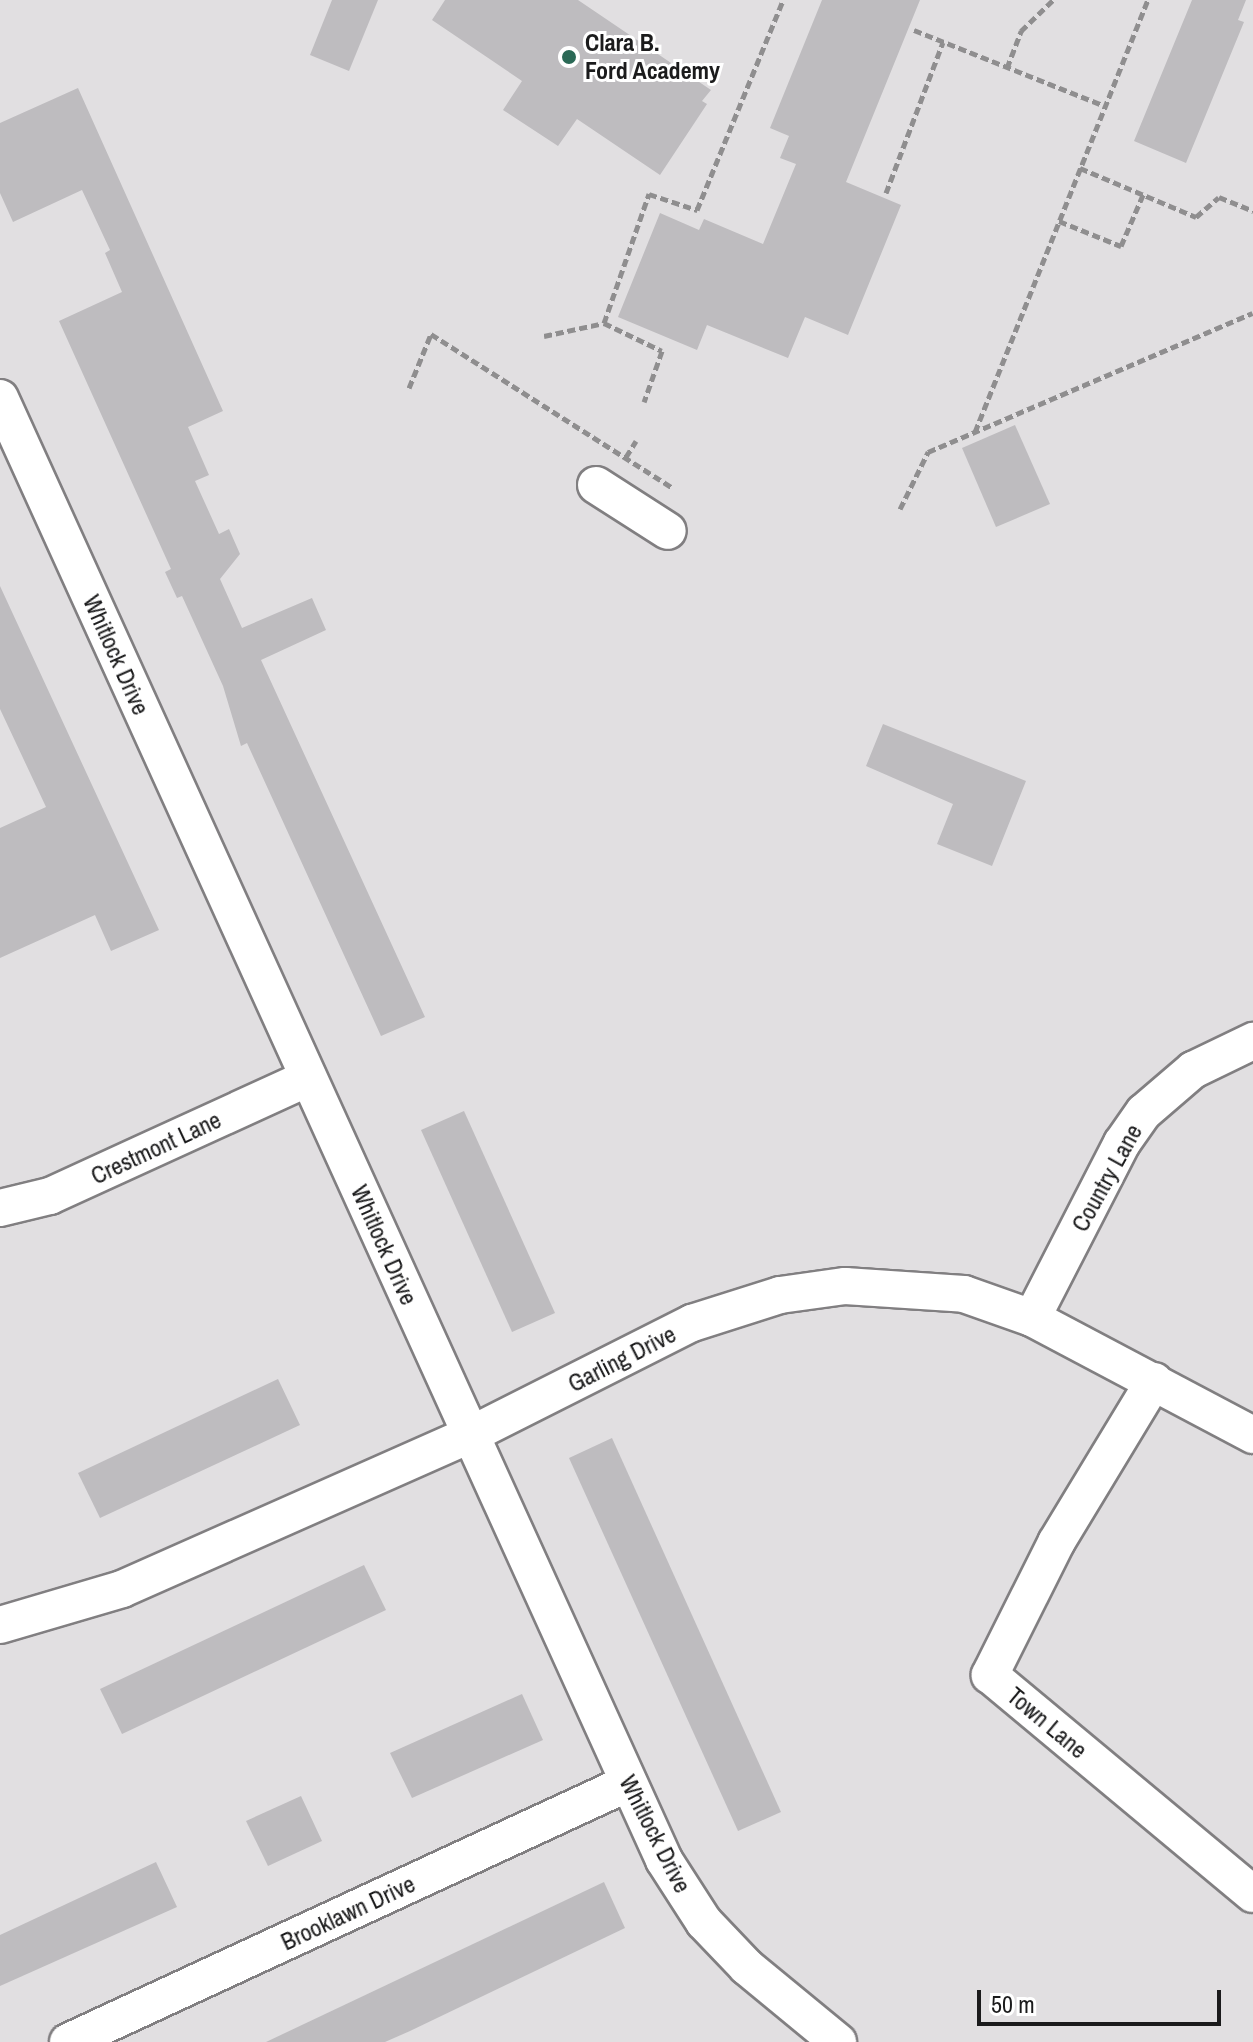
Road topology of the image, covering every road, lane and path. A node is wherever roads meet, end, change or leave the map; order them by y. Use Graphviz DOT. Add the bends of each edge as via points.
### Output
graph roads {
  1 [pos="783,0"];
  2 [pos="1053,0"];
  3 [pos="1148,0"];
  4 [pos="914,30"];
  5 [pos="943,42"];
  6 [pos="1007,68"];
  7 [pos="1105,106"];
  8 [pos="1080,168"];
  9 [pos="886,193"];
  10 [pos="1143,195"];
  11 [pos="1253,211"];
  12 [pos="1059,221"];
  13 [pos="1253,313"];
  14 [pos="604,323"];
  15 [pos="544,336"];
  16 [pos="409,388"];
  17 [pos="0,398"];
  18 [pos="644,402"];
  19 [pos="975,432"];
  20 [pos="596,485"];
  21 [pos="673,488"];
  22 [pos="900,509"];
  23 [pos="668,531"];
  24 [pos="1253,1041"];
  25 [pos="308,1078"];
  26 [pos="0,1208"];
  27 [pos="1032,1318"];
  28 [pos="1154,1381"];
  29 [pos="470,1435"];
  30 [pos="1253,1435"];
  31 [pos="0,1625"];
  32 [pos="628,1783"];
  33 [pos="1253,1894"];
  34 [pos="68,2042"];
  35 [pos="838,2042"];
  1 -- 14 [label="path" via="697,210 649,194"];
  2 -- 6 [label="path" via="1021,31"];
  3 -- 7 [label="path"];
  4 -- 5 [label="path"];
  5 -- 6 [label="path"];
  5 -- 9 [label="path"];
  6 -- 7 [label="path"];
  7 -- 8 [label="path"];
  8 -- 10 [label="path"];
  8 -- 12 [label="path"];
  10 -- 11 [label="path" via="1196,217 1219,197"];
  10 -- 12 [label="path" via="1121,246"];
  12 -- 19 [label="path"];
  13 -- 19 [label="path"];
  14 -- 15 [label="path"];
  14 -- 18 [label="path" via="662,351"];
  16 -- 21 [label="path" via="431,334"];
  17 -- 25 [label="street, Whitlock Drive"];
  19 -- 22 [label="path" via="928,452"];
  20 -- 23 [label="street"];
  24 -- 27 [label="street, Country Lane" via="1193,1070 1144,1112"];
  25 -- 26 [label="street, Crestmont Lane" via="50,1196"];
  25 -- 29 [label="street, Whitlock Drive"];
  27 -- 28 [label="street, Garling Drive"];
  27 -- 29 [label="street, Garling Drive" via="964,1294 912,1287 845,1286 780,1295 692,1323"];
  28 -- 30 [label="street, Garling Drive"];
  28 -- 33 [label="street, Town Lane" via="1056,1543 990,1675"];
  29 -- 31 [label="street, Garling Drive" via="122,1589"];
  29 -- 32 [label="street, Whitlock Drive"];
  32 -- 34 [label="street, Brooklawn Drive"];
  32 -- 35 [label="street, Whitlock Drive" via="664,1860 704,1922 747,1967"];
}
